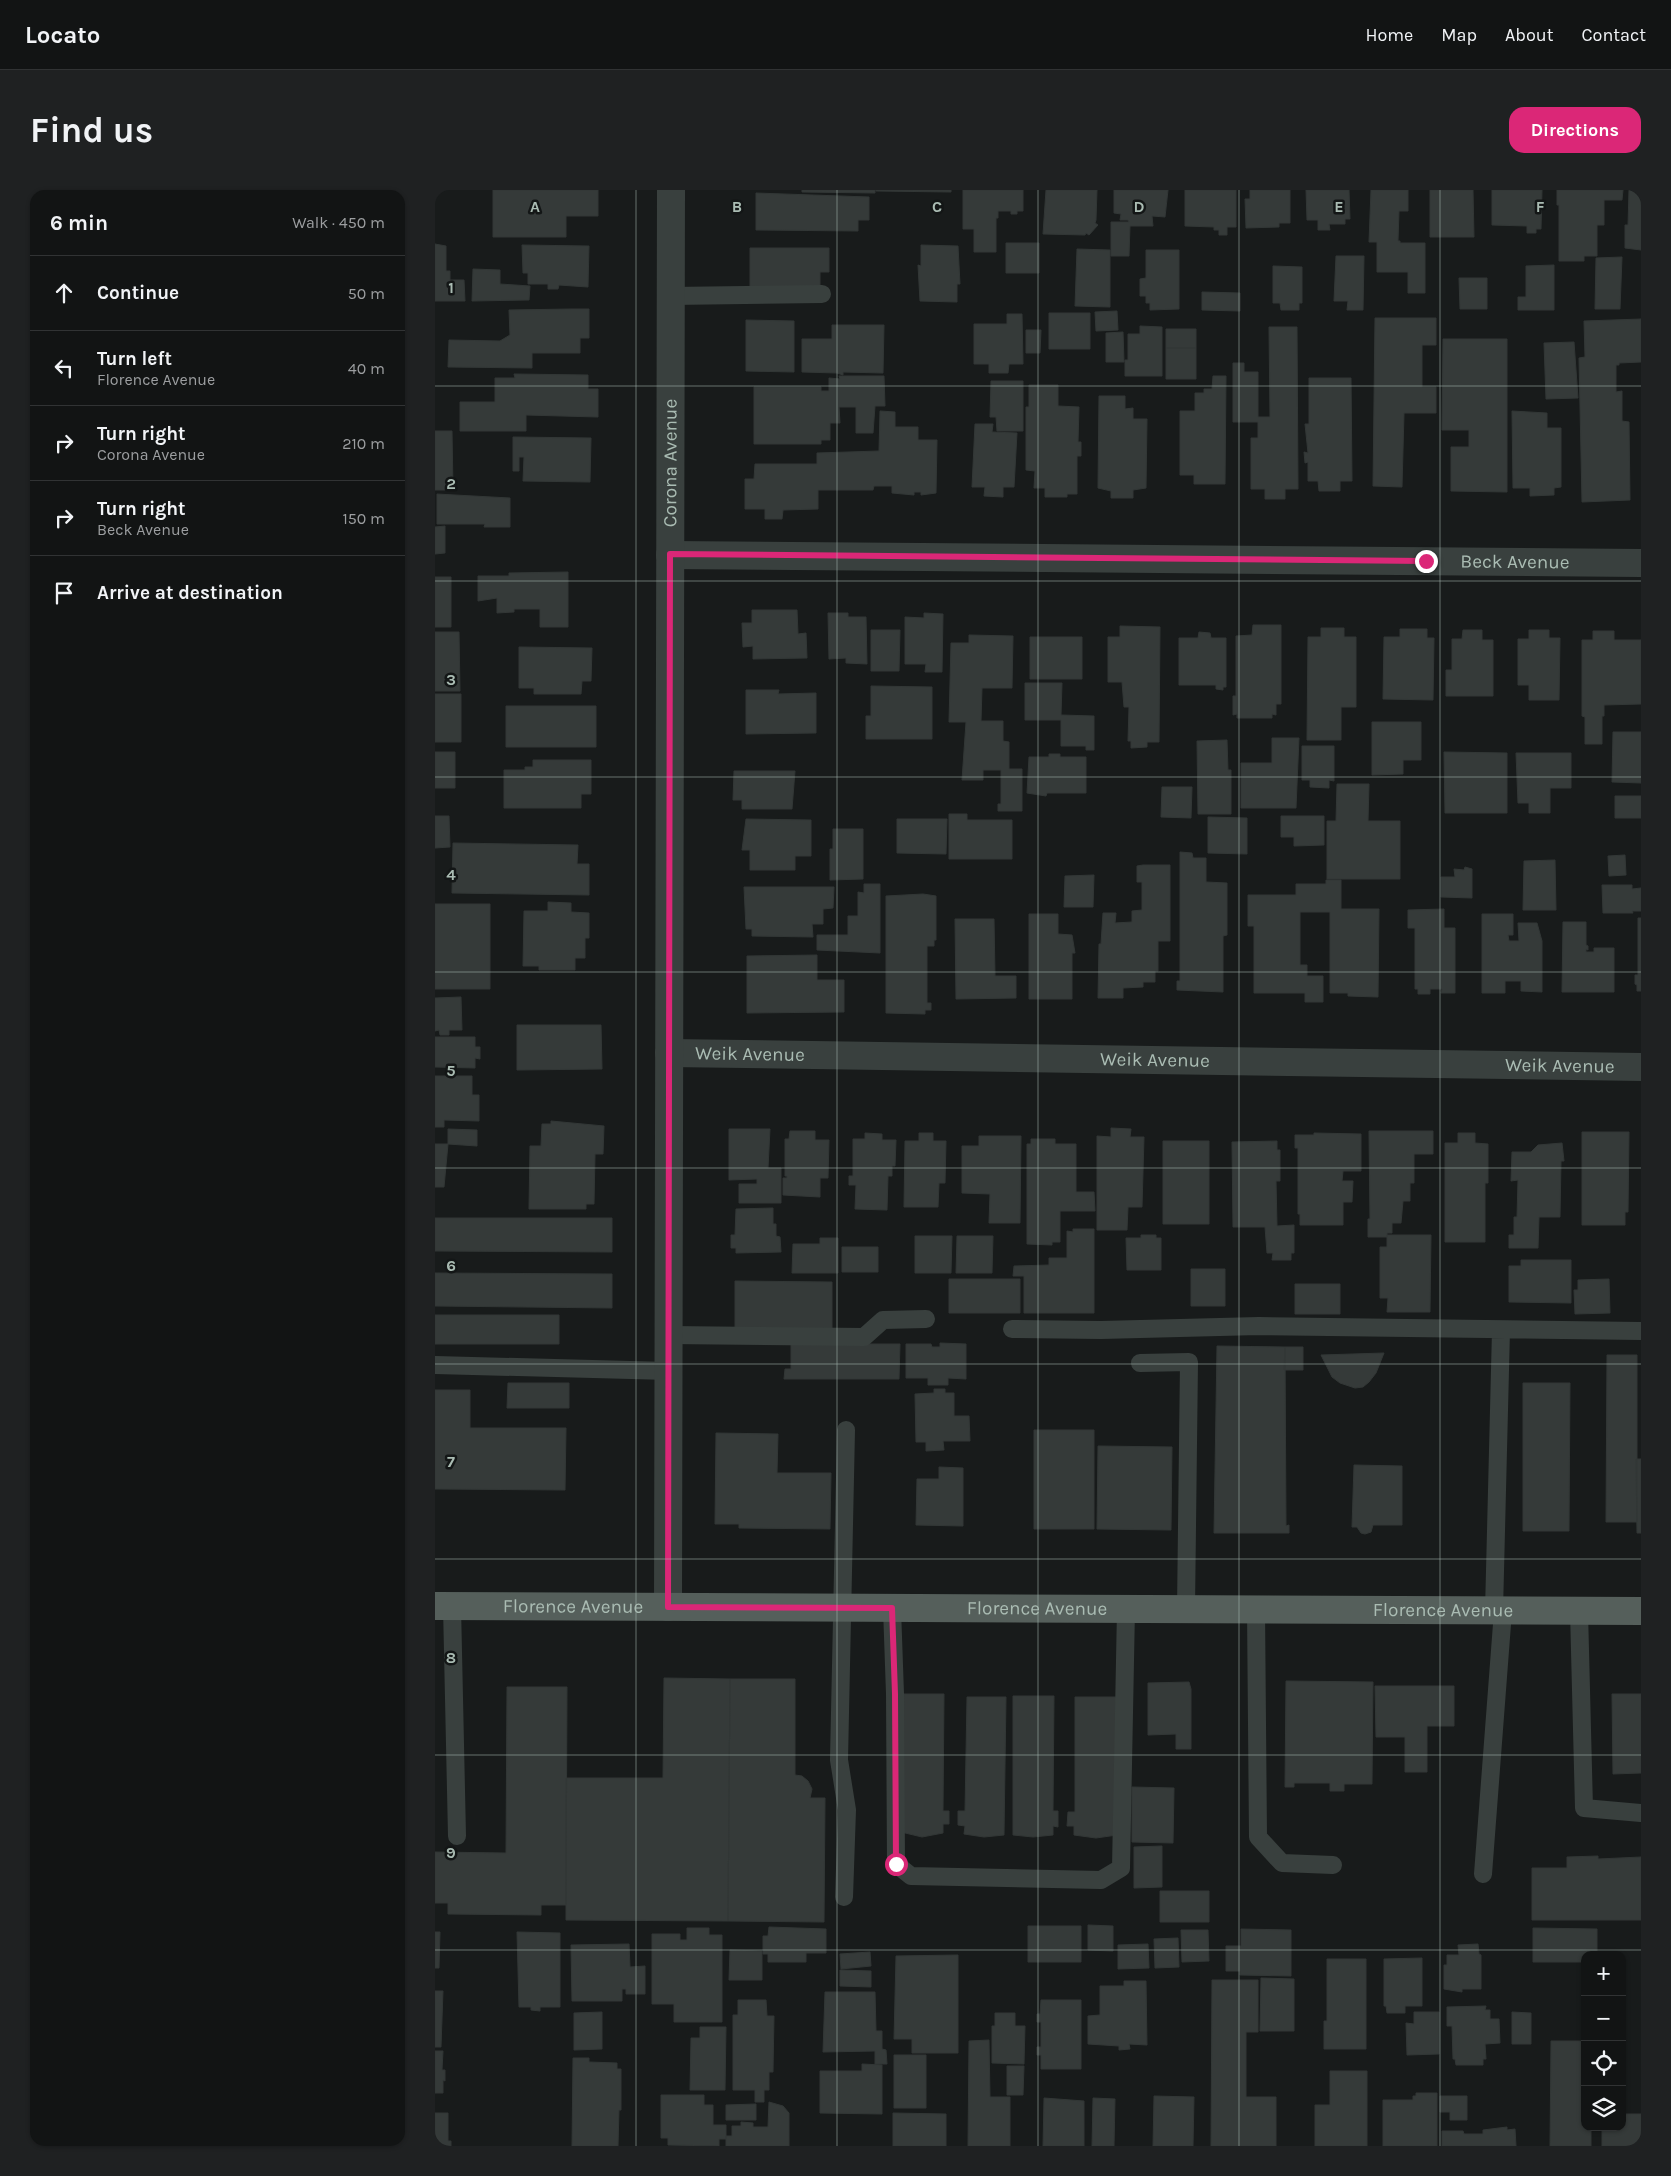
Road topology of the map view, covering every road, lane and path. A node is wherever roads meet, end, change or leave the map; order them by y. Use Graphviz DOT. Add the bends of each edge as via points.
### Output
graph roads {
  1 [pos="671,190"];
  2 [pos="822,294"];
  3 [pos="671,296"];
  4 [pos="670,554"];
  5 [pos="1641,563"];
  6 [pos="669,1053"];
  7 [pos="1641,1067"];
  8 [pos="927,1319"];
  9 [pos="1012,1329"];
  10 [pos="1501,1330"];
  11 [pos="1641,1331"];
  12 [pos="669,1335"];
  13 [pos="1140,1363"];
  14 [pos="435,1365"];
  15 [pos="669,1371"];
  16 [pos="846,1430"];
  17 [pos="443,1606"];
  18 [pos="668,1607"];
  19 [pos="843,1608"];
  20 [pos="892,1608"];
  21 [pos="1126,1609"];
  22 [pos="1186,1609"];
  23 [pos="1256,1609"];
  24 [pos="1498,1611"];
  25 [pos="1579,1611"];
  26 [pos="1641,1611"];
  27 [pos="1641,1813"];
  28 [pos="457,1836"];
  29 [pos="1333,1865"];
  30 [pos="1483,1874"];
  31 [pos="844,1897"];
  1 -- 3 [label="street, Corona Avenue"];
  2 -- 3 [label="lane"];
  3 -- 4 [label="street, Corona Avenue"];
  4 -- 5 [label="street, Beck Avenue"];
  4 -- 6 [label="street, Corona Avenue"];
  6 -- 7 [label="street, Weik Avenue"];
  6 -- 12 [label="street, Corona Avenue"];
  8 -- 12 [label="lane" via="883,1320 864,1337"];
  9 -- 10 [label="lane" via="1259,1326"];
  10 -- 11 [label="lane"];
  10 -- 24 [label="lane"];
  12 -- 15 [label="street, Corona Avenue"];
  13 -- 22 [label="lane" via="1189,1362"];
  14 -- 15 [label="lane"];
  15 -- 18 [label="street, Corona Avenue"];
  16 -- 19 [label="lane"];
  17 -- 18 [label="main road, Florence Avenue"];
  17 -- 28 [label="lane"];
  18 -- 19 [label="main road, Florence Avenue"];
  19 -- 20 [label="main road, Florence Avenue"];
  19 -- 31 [label="lane" via="839,1760 847,1810"];
  20 -- 21 [label="main road, Florence Avenue"];
  20 -- 21 [label="lane" via="896,1864 911,1876 1101,1880 1121,1868"];
  21 -- 22 [label="main road, Florence Avenue"];
  22 -- 23 [label="main road, Florence Avenue"];
  23 -- 24 [label="main road, Florence Avenue"];
  23 -- 29 [label="lane" via="1259,1837 1282,1863"];
  24 -- 25 [label="main road, Florence Avenue"];
  24 -- 30 [label="lane"];
  25 -- 26 [label="main road, Florence Avenue"];
  25 -- 27 [label="lane" via="1584,1808"];
}
